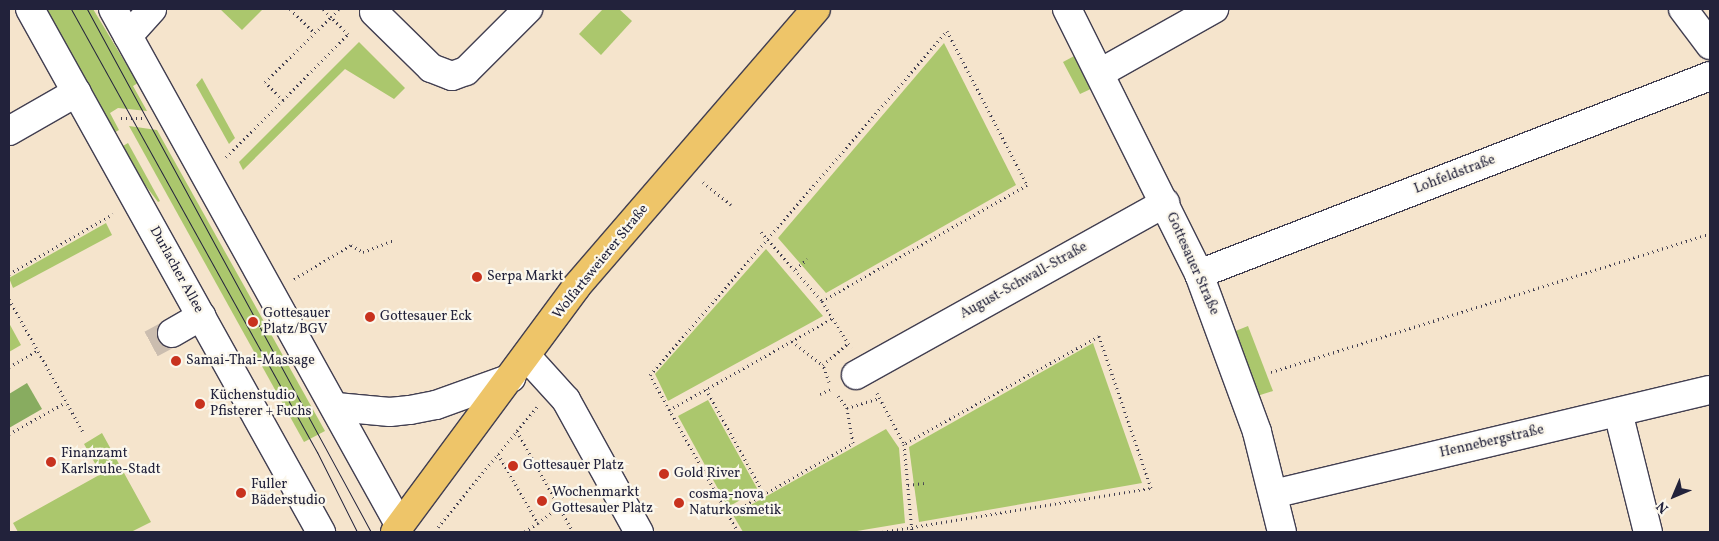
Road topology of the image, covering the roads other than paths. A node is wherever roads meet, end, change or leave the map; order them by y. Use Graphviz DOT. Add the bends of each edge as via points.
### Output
graph roads {
  1 [pos="30,9"];
  2 [pos="113,9"];
  3 [pos="152,9"];
  4 [pos="528,9"];
  5 [pos="816,9"];
  6 [pos="1067,9"];
  7 [pos="1214,9"];
  8 [pos="1683,9"];
  9 [pos="374,12"];
  10 [pos="128,36"];
  11 [pos="1710,45"];
  12 [pos="1100,73"];
  13 [pos="1710,76"];
  14 [pos="77,92"];
  15 [pos="9,131"];
  16 [pos="1165,202"];
  17 [pos="1199,274"];
  18 [pos="202,316"];
  19 [pos="172,333"];
  20 [pos="519,367"];
  21 [pos="844,382"];
  22 [pos="1710,390"];
  23 [pos="336,406"];
  24 [pos="1618,412"];
  25 [pos="1273,494"];
  26 [pos="399,530"];
  27 [pos="320,532"];
  28 [pos="639,532"];
  29 [pos="1282,532"];
  30 [pos="1648,532"];
  1 -- 14 [label="street, Durlacher Allee"];
  2 -- 10 [label="street"];
  3 -- 10 [label="street"];
  4 -- 9 [label="street" via="466,71 452,76 431,68"];
  5 -- 20 [label="main road, Wolfartsweierer Straße" via="576,287"];
  6 -- 12 [label="street, Gottesauer Straße"];
  7 -- 12 [label="street"];
  8 -- 11 [label="street"];
  10 -- 23 [label="street"];
  12 -- 16 [label="street, Gottesauer Straße"];
  13 -- 17 [label="street, Lohfeldstraße"];
  14 -- 15 [label="street"];
  14 -- 18 [label="street, Durlacher Allee"];
  16 -- 17 [label="street, Gottesauer Straße"];
  16 -- 21 [label="street, August-Schwall-Straße"];
  17 -- 25 [label="street, Gottesauer Straße" via="1257,432"];
  18 -- 19 [label="street"];
  18 -- 27 [label="street, Durlacher Allee"];
  20 -- 23 [label="street" via="436,405 390,412"];
  20 -- 26 [label="main road, Wolfartsweierer Straße"];
  20 -- 28 [label="street" via="554,387 566,400"];
  22 -- 24 [label="street, Hennebergstraße"];
  23 -- 26 [label="street"];
  24 -- 25 [label="street, Hennebergstraße"];
  24 -- 30 [label="street"];
  25 -- 29 [label="street, Gottesauer Straße"];
}
